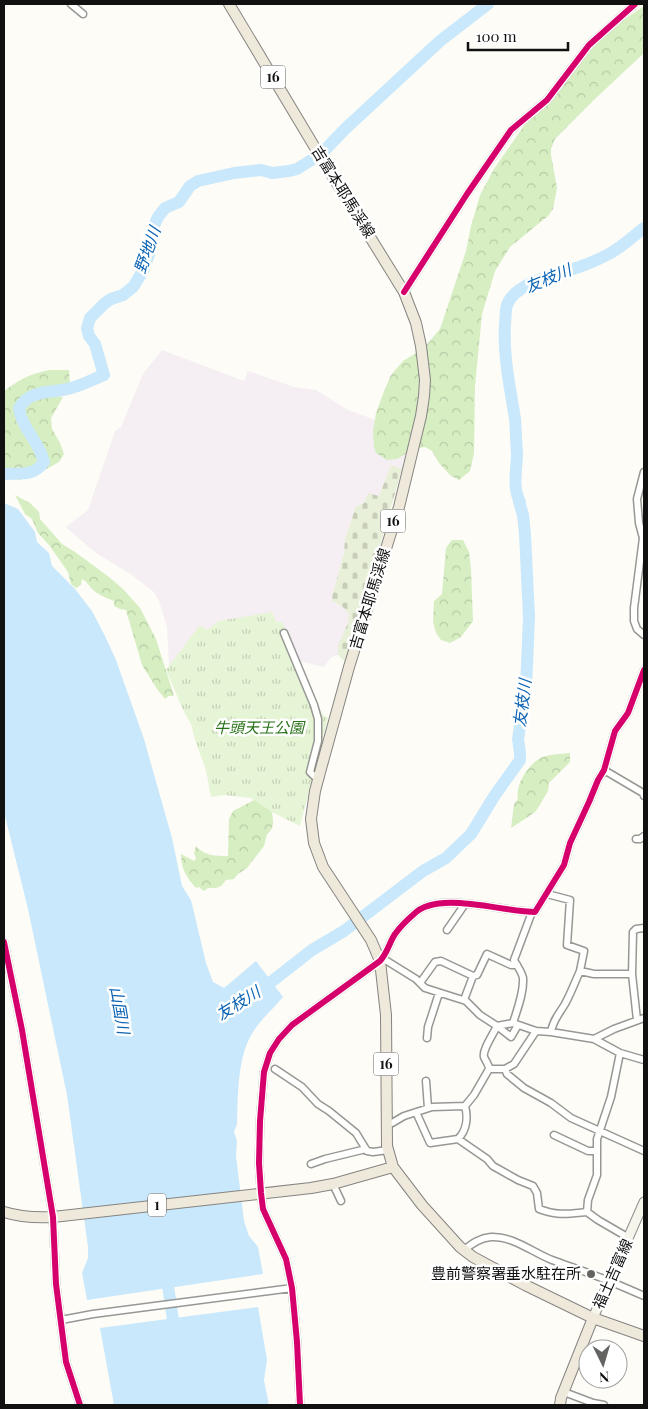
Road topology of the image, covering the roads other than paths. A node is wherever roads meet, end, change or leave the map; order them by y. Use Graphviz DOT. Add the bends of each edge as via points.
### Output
graph roads {
  1 [pos="71,4"];
  2 [pos="229,4"];
  3 [pos="635,4"];
  4 [pos="83,14"];
  5 [pos="404,292"];
  6 [pos="644,472"];
  7 [pos="284,634"];
  8 [pos="644,635"];
  9 [pos="644,670"];
  10 [pos="604,770"];
  11 [pos="318,780"];
  12 [pos="644,796"];
  13 [pos="644,836"];
  14 [pos="636,839"];
  15 [pos="547,894"];
  16 [pos="465,904"];
  17 [pos="532,912"];
  18 [pos="644,928"];
  19 [pos="447,930"];
  20 [pos="4,942"];
  21 [pos="380,961"];
  22 [pos="517,965"];
  23 [pos="580,971"];
  24 [pos="632,974"];
  25 [pos="473,976"];
  26 [pos="420,983"];
  27 [pos="439,992"];
  28 [pos="464,1000"];
  29 [pos="641,1019"];
  30 [pos="516,1024"];
  31 [pos="497,1026"];
  32 [pos="536,1032"];
  33 [pos="552,1032"];
  34 [pos="427,1038"];
  35 [pos="594,1039"];
  36 [pos="620,1053"];
  37 [pos="644,1060"];
  38 [pos="275,1069"];
  39 [pos="489,1069"];
  40 [pos="505,1069"];
  41 [pos="426,1081"];
  42 [pos="465,1106"];
  43 [pos="428,1108"];
  44 [pos="416,1112"];
  45 [pos="386,1124"];
  46 [pos="600,1131"];
  47 [pos="554,1135"];
  48 [pos="458,1139"];
  49 [pos="366,1149"];
  50 [pos="388,1150"];
  51 [pos="597,1151"];
  52 [pos="644,1151"];
  53 [pos="311,1164"];
  54 [pos="393,1167"];
  55 [pos="333,1184"];
  56 [pos="258,1194"];
  57 [pos="341,1201"];
  58 [pos="644,1202"];
  59 [pos="4,1212"];
  60 [pos="587,1212"];
  61 [pos="56,1217"];
  62 [pos="629,1238"];
  63 [pos="464,1250"];
  64 [pos="609,1281"];
  65 [pos="292,1288"];
  66 [pos="644,1296"];
  67 [pos="593,1318"];
  68 [pos="61,1320"];
  69 [pos="644,1336"];
  70 [pos="564,1392"];
  71 [pos="593,1404"];
  72 [pos="80,1405"];
  73 [pos="300,1405"];
  74 [pos="560,1405"];
  75 [pos="604,1405"];
  1 -- 4 [label="street"];
  2 -- 5 [label="main road, 吉富本耶馬渓線 / 16"];
  3 -- 5 [label="street" via="589,45 547,100 511,130"];
  5 -- 11 [label="main road, 吉富本耶馬渓線 / 16" via="421,346 425,380 421,416 399,507"];
  6 -- 8 [label="street" via="637,499 643,538 634,615 637,629"];
  7 -- 11 [label="street" via="318,719 318,740 310,772"];
  9 -- 10 [label="street" via="628,713 615,731"];
  10 -- 12 [label="street"];
  10 -- 15 [label="street" via="570,844 564,865"];
  11 -- 21 [label="main road, 吉富本耶馬渓線 / 16" via="312,834 319,859 371,940"];
  13 -- 14 [label="street"];
  15 -- 17 [label="street"];
  15 -- 23 [label="street" via="570,900 567,945 584,952"];
  16 -- 17 [label="street"];
  16 -- 19 [label="street"];
  16 -- 21 [label="street" via="456,902 422,907 394,935"];
  17 -- 22 [label="street" via="514,960"];
  18 -- 24 [label="street" via="633,932"];
  20 -- 61 [label="street"];
  21 -- 26 [label="street" via="387,961"];
  21 -- 45 [label="main road, 吉富本耶馬渓線 / 16" via="386,1015"];
  21 -- 56 [label="street" via="292,1025 270,1054 264,1072"];
  22 -- 25 [label="street" via="487,954"];
  22 -- 30 [label="street" via="523,978"];
  23 -- 24 [label="street"];
  23 -- 33 [label="street" via="555,1017"];
  24 -- 29 [label="street"];
  25 -- 26 [label="street" via="441,961 435,962"];
  25 -- 28 [label="street"];
  26 -- 27 [label="street"];
  27 -- 28 [label="street"];
  27 -- 34 [label="street"];
  28 -- 31 [label="street"];
  29 -- 35 [label="street"];
  30 -- 31 [label="street"];
  30 -- 31 [label="street" via="511,1037"];
  30 -- 32 [label="street"];
  31 -- 39 [label="street" via="484,1051"];
  32 -- 33 [label="street"];
  32 -- 40 [label="street" via="514,1064"];
  33 -- 35 [label="street"];
  35 -- 36 [label="street"];
  36 -- 37 [label="street"];
  36 -- 46 [label="street"];
  38 -- 49 [label="street" via="302,1087 318,1104 356,1133"];
  39 -- 40 [label="street"];
  39 -- 42 [label="street"];
  40 -- 46 [label="street" via="524,1088 571,1118"];
  41 -- 43 [label="street"];
  42 -- 43 [label="street"];
  42 -- 48 [label="street" via="467,1115 463,1134"];
  43 -- 44 [label="street"];
  44 -- 45 [label="street"];
  44 -- 48 [label="street" via="430,1143"];
  45 -- 50 [label="main road, 吉富本耶馬渓線 / 16"];
  46 -- 51 [label="street"];
  46 -- 52 [label="street"];
  47 -- 51 [label="street" via="588,1152"];
  48 -- 60 [label="street" via="493,1166 533,1186 538,1193 539,1209 566,1215"];
  49 -- 50 [label="street" via="373,1152"];
  49 -- 53 [label="street"];
  50 -- 54 [label="main road, 吉富本耶馬渓線 / 16"];
  51 -- 60 [label="street" via="597,1175"];
  54 -- 55 [label="main road, 1"];
  54 -- 63 [label="main road" via="422,1205"];
  55 -- 56 [label="main road, 1"];
  55 -- 57 [label="street"];
  56 -- 61 [label="main road, 1"];
  56 -- 65 [label="street" via="286,1259"];
  58 -- 62 [label="main road, 福土吉富線"];
  59 -- 61 [label="main road, 1" via="36,1218"];
  60 -- 62 [label="street"];
  61 -- 68 [label="street" via="56,1284"];
  62 -- 64 [label="main road, 福土吉富線"];
  63 -- 64 [label="street" via="482,1238 503,1238"];
  63 -- 67 [label="main road" via="525,1286"];
  64 -- 66 [label="street"];
  64 -- 67 [label="main road, 福土吉富線"];
  65 -- 68 [label="street"];
  65 -- 73 [label="street"];
  67 -- 69 [label="main road"];
  67 -- 70 [label="main road"];
  68 -- 72 [label="street" via="66,1362"];
  70 -- 71 [label="street"];
  70 -- 74 [label="main road"];
  71 -- 75 [label="street"];
}
